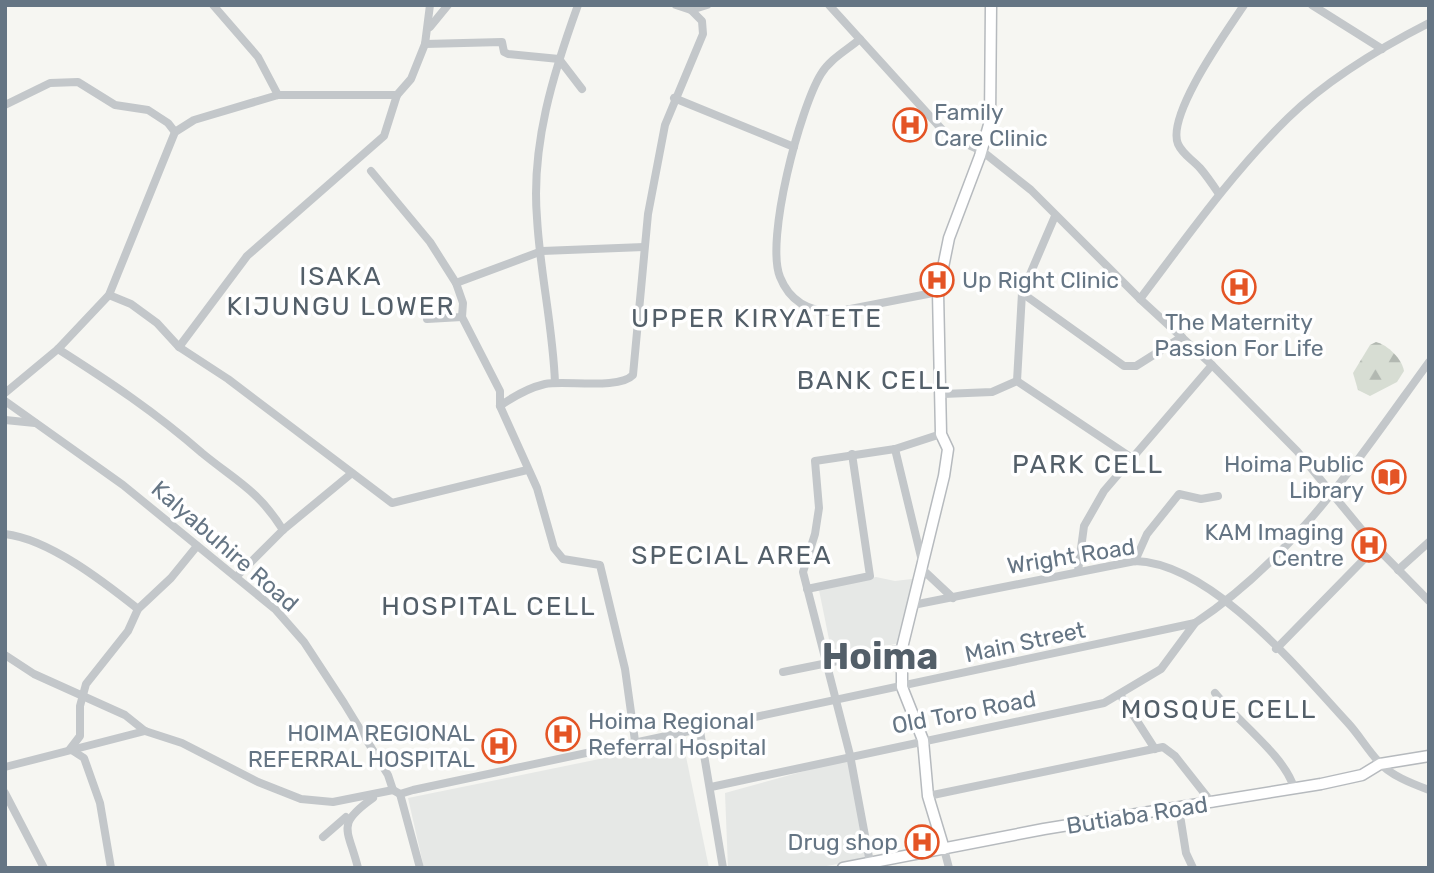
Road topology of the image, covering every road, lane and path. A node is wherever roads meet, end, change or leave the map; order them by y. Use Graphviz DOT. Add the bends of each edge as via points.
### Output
graph roads {
  1 [pos="213,5"];
  2 [pos="430,5"];
  3 [pos="449,5"];
  4 [pos="578,5"];
  5 [pos="676,5"];
  6 [pos="707,5"];
  7 [pos="829,5"];
  8 [pos="992,5"];
  9 [pos="1244,5"];
  10 [pos="1312,5"];
  11 [pos="691,10"];
  12 [pos="1429,23"];
  13 [pos="429,27"];
  14 [pos="860,39"];
  15 [pos="425,44"];
  16 [pos="1382,49"];
  17 [pos="559,59"];
  18 [pos="582,89"];
  19 [pos="278,95"];
  20 [pos="397,95"];
  21 [pos="674,98"];
  22 [pos="5,105"];
  23 [pos="175,132"];
  24 [pos="794,147"];
  25 [pos="982,151"];
  26 [pos="371,171"];
  27 [pos="1219,194"];
  28 [pos="1055,216"];
  29 [pos="644,247"];
  30 [pos="542,251"];
  31 [pos="456,283"];
  32 [pos="939,292"];
  33 [pos="1022,293"];
  34 [pos="109,295"];
  35 [pos="1140,299"];
  36 [pos="463,317"];
  37 [pos="427,319"];
  38 [pos="1182,337"];
  39 [pos="179,347"];
  40 [pos="58,349"];
  41 [pos="1429,362"];
  42 [pos="1212,365"];
  43 [pos="1017,381"];
  44 [pos="555,383"];
  45 [pos="5,393"];
  46 [pos="943,394"];
  47 [pos="5,401"];
  48 [pos="500,406"];
  49 [pos="5,420"];
  50 [pos="38,424"];
  51 [pos="941,434"];
  52 [pos="895,449"];
  53 [pos="852,454"];
  54 [pos="1132,458"];
  55 [pos="527,470"];
  56 [pos="352,473"];
  57 [pos="1218,496"];
  58 [pos="1332,496"];
  59 [pos="283,530"];
  60 [pos="5,534"];
  61 [pos="1429,542"];
  62 [pos="197,546"];
  63 [pos="1376,547"];
  64 [pos="1135,561"];
  65 [pos="922,565"];
  66 [pos="1078,570"];
  67 [pos="1398,570"];
  68 [pos="236,577"];
  69 [pos="807,589"];
  70 [pos="953,598"];
  71 [pos="1228,601"];
  72 [pos="1429,601"];
  73 [pos="913,604"];
  74 [pos="138,609"];
  75 [pos="1195,623"];
  76 [pos="902,648"];
  77 [pos="1276,649"];
  78 [pos="5,655"];
  79 [pos="825,664"];
  80 [pos="783,672"];
  81 [pos="902,687"];
  82 [pos="1214,693"];
  83 [pos="1121,695"];
  84 [pos="82,698"];
  85 [pos="834,698"];
  86 [pos="145,731"];
  87 [pos="700,731"];
  88 [pos="923,740"];
  89 [pos="635,741"];
  90 [pos="70,749"];
  91 [pos="1155,749"];
  92 [pos="850,755"];
  93 [pos="1429,756"];
  94 [pos="1380,764"];
  95 [pos="5,767"];
  96 [pos="711,787"];
  97 [pos="1294,788"];
  98 [pos="1429,790"];
  99 [pos="396,792"];
  100 [pos="5,793"];
  101 [pos="375,796"];
  102 [pos="928,796"];
  103 [pos="1212,803"];
  104 [pos="1179,809"];
  105 [pos="351,813"];
  106 [pos="323,837"];
  107 [pos="944,849"];
  108 [pos="871,865"];
  109 [pos="44,868"];
  110 [pos="111,868"];
  111 [pos="358,868"];
  112 [pos="420,868"];
  113 [pos="723,868"];
  114 [pos="844,868"];
  115 [pos="949,868"];
  116 [pos="1193,868"];
  1 -- 19 [label="street" via="258,57"];
  2 -- 13 [label="street"];
  3 -- 13 [label="street"];
  4 -- 17 [label="street"];
  5 -- 11 [label="street"];
  6 -- 11 [label="street"];
  7 -- 14 [label="street"];
  8 -- 25 [label="main road" via="992,98"];
  9 -- 27 [label="street" via="1214,50 1175,131 1183,152"];
  10 -- 16 [label="street"];
  11 -- 21 [label="street" via="702,21 703,34"];
  12 -- 16 [label="street"];
  13 -- 15 [label="street"];
  14 -- 24 [label="street" via="819,76 798,125"];
  14 -- 25 [label="street" via="947,135"];
  15 -- 17 [label="street" via="499,42 508,54"];
  15 -- 20 [label="street" via="411,79"];
  16 -- 27 [label="street" via="1289,117"];
  17 -- 18 [label="street"];
  17 -- 30 [label="street" via="538,142 537,220"];
  19 -- 20 [label="street"];
  19 -- 23 [label="street" via="194,120"];
  20 -- 39 [label="street" via="384,135 247,256"];
  21 -- 24 [label="street"];
  21 -- 29 [label="street"];
  22 -- 23 [label="street" via="50,83 78,82 115,105 148,110"];
  23 -- 34 [label="street"];
  24 -- 32 [label="street" via="778,242 780,276 799,303 808,310 835,312"];
  25 -- 28 [label="street"];
  25 -- 32 [label="main road" via="949,238"];
  26 -- 31 [label="street" via="430,242"];
  27 -- 35 [label="street"];
  28 -- 33 [label="street"];
  28 -- 35 [label="street"];
  29 -- 30 [label="street"];
  29 -- 44 [label="street" via="633,375 620,381"];
  30 -- 31 [label="street"];
  30 -- 44 [label="street"];
  31 -- 36 [label="street"];
  32 -- 46 [label="main road"];
  33 -- 38 [label="street" via="1124,366 1136,366"];
  33 -- 43 [label="street"];
  34 -- 39 [label="street" via="157,323"];
  34 -- 40 [label="street"];
  35 -- 38 [label="street"];
  36 -- 37 [label="street"];
  36 -- 48 [label="street" via="500,391"];
  38 -- 42 [label="street"];
  39 -- 56 [label="street"];
  40 -- 45 [label="street"];
  40 -- 59 [label="street" via="143,403 239,478"];
  41 -- 58 [label="street, Main Street"];
  42 -- 54 [label="street"];
  42 -- 58 [label="street" via="1297,451"];
  43 -- 46 [label="street" via="992,392"];
  43 -- 54 [label="street"];
  44 -- 48 [label="street" via="518,394"];
  46 -- 51 [label="main road"];
  47 -- 50 [label="street, Kalyabuhire Road"];
  48 -- 55 [label="street"];
  49 -- 50 [label="street"];
  50 -- 62 [label="street, Kalyabuhire Road"];
  51 -- 52 [label="street"];
  51 -- 65 [label="main road" via="948,449"];
  52 -- 53 [label="street"];
  52 -- 65 [label="street"];
  53 -- 69 [label="street" via="815,461 819,508 815,534 803,562"];
  53 -- 69 [label="street" via="870,576"];
  54 -- 66 [label="street" via="1087,518"];
  55 -- 56 [label="street" via="396,503"];
  55 -- 89 [label="street" via="537,488 554,548 563,559 600,565 625,669"];
  56 -- 59 [label="street"];
  57 -- 64 [label="street" via="1176,497 1147,534"];
  58 -- 63 [label="street"];
  58 -- 71 [label="street, Main Street"];
  59 -- 68 [label="street"];
  60 -- 74 [label="street" via="60,556"];
  61 -- 67 [label="street"];
  62 -- 68 [label="street, Kalyabuhire Road"];
  62 -- 74 [label="street"];
  63 -- 67 [label="street"];
  63 -- 77 [label="street"];
  64 -- 66 [label="street, Wright Road"];
  64 -- 71 [label="street, Wright Road" via="1196,581"];
  65 -- 70 [label="street"];
  65 -- 73 [label="main road"];
  66 -- 70 [label="street, Wright Road"];
  67 -- 72 [label="street"];
  68 -- 99 [label="street, Kalyabuhire Road" via="276,610 304,642"];
  69 -- 79 [label="street"];
  70 -- 73 [label="street, Wright Road"];
  71 -- 75 [label="street, Main Street"];
  71 -- 77 [label="street, Wright Road"];
  73 -- 76 [label="main road"];
  74 -- 84 [label="street" via="128,631 91,677"];
  75 -- 81 [label="street, Main Street"];
  75 -- 83 [label="street, Old Toro Road" via="1161,669"];
  76 -- 79 [label="street"];
  76 -- 81 [label="main road"];
  77 -- 94 [label="street, Wright Road"];
  78 -- 84 [label="street"];
  79 -- 80 [label="street"];
  79 -- 85 [label="street"];
  81 -- 85 [label="street, Main Street"];
  81 -- 88 [label="main road"];
  82 -- 97 [label="street" via="1289,774"];
  83 -- 88 [label="street, Old Toro Road" via="1104,703"];
  83 -- 91 [label="street"];
  84 -- 86 [label="street" via="125,715"];
  84 -- 90 [label="street" via="80,736"];
  85 -- 87 [label="street, Main Street"];
  85 -- 92 [label="street"];
  86 -- 90 [label="street"];
  86 -- 101 [label="street" via="301,799 332,802"];
  87 -- 89 [label="street, Main Street"];
  87 -- 96 [label="street"];
  88 -- 92 [label="street, Old Toro Road"];
  88 -- 102 [label="main road"];
  89 -- 99 [label="street, Main Street"];
  90 -- 95 [label="street"];
  90 -- 110 [label="street" via="84,758 100,803"];
  91 -- 102 [label="street"];
  91 -- 103 [label="street" via="1168,749"];
  92 -- 96 [label="street, Old Toro Road"];
  92 -- 108 [label="street"];
  93 -- 94 [label="main road, Butiaba Road"];
  94 -- 97 [label="main road, Butiaba Road" via="1362,775"];
  94 -- 98 [label="street"];
  96 -- 113 [label="street"];
  97 -- 103 [label="main road, Butiaba Road"];
  99 -- 101 [label="street, Main Street"];
  99 -- 112 [label="street, Kalyabuhire Road"];
  100 -- 109 [label="street"];
  101 -- 105 [label="street"];
  102 -- 107 [label="main road"];
  103 -- 104 [label="main road, Butiaba Road"];
  104 -- 107 [label="main road, Butiaba Road"];
  104 -- 116 [label="street"];
  105 -- 106 [label="street"];
  105 -- 111 [label="street" via="346,834"];
  107 -- 108 [label="main road, Butiaba Road"];
  107 -- 115 [label="street"];
  108 -- 114 [label="main road, Butiaba Road"];
}
